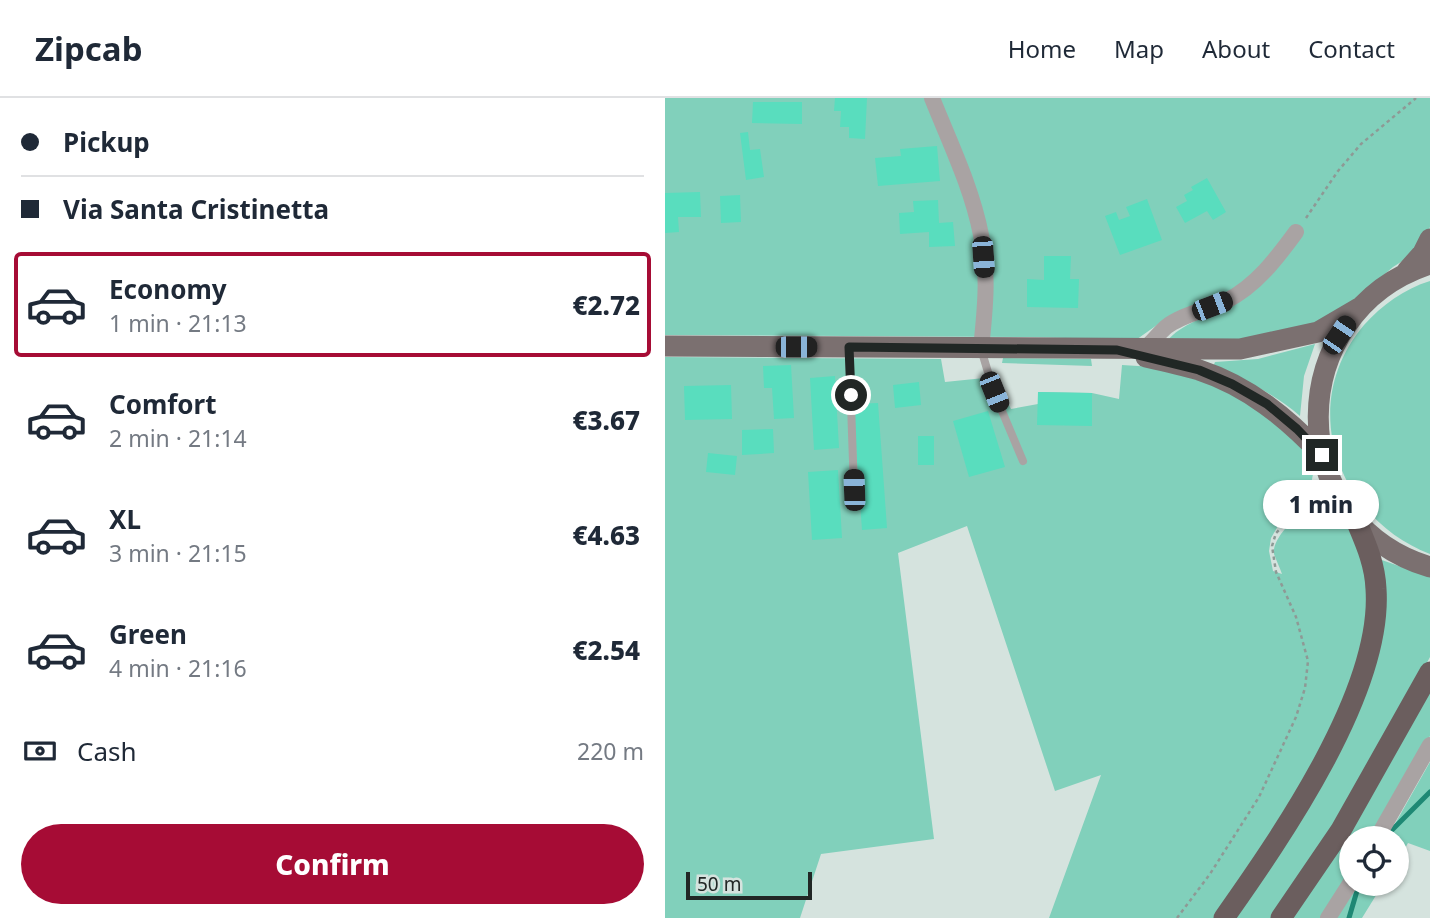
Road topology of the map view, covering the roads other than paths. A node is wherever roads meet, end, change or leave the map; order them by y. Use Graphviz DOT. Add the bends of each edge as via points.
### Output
graph roads {
  1 [pos="932,98"];
  2 [pos="1296,233"];
  3 [pos="1430,239"];
  4 [pos="1430,264"];
  5 [pos="1404,275"];
  6 [pos="1359,308"];
  7 [pos="665,346"];
  8 [pos="849,347"];
  9 [pos="981,349"];
  10 [pos="1117,350"];
  11 [pos="1143,350"];
  12 [pos="1322,455"];
  13 [pos="1023,461"];
  14 [pos="854,490"];
  15 [pos="1355,518"];
  16 [pos="1430,567"];
  17 [pos="1430,672"];
  18 [pos="1430,745"];
  19 [pos="1384,826"];
  20 [pos="1342,896"];
  21 [pos="1224,918"];
  22 [pos="1281,918"];
  23 [pos="1328,918"];
  1 -- 9 [label="street" via="969,190 982,237 986,297"];
  2 -- 11 [label="street" via="1269,269 1229,300 1167,327"];
  3 -- 5 [label="main road"];
  4 -- 5 [label="main road"];
  5 -- 6 [label="main road"];
  6 -- 11 [label="main road" via="1318,332 1283,341 1240,349"];
  6 -- 12 [label="main road" via="1339,335 1320,384 1317,421"];
  7 -- 8 [label="main road"];
  8 -- 9 [label="main road"];
  8 -- 14 [label="lane"];
  9 -- 10 [label="main road"];
  9 -- 13 [label="lane"];
  10 -- 11 [label="main road"];
  10 -- 12 [label="main road" via="1199,370 1232,384 1267,404"];
  12 -- 15 [label="main road" via="1334,488"];
  15 -- 16 [label="main road" via="1381,543"];
  15 -- 21 [label="highway" via="1373,559 1376,616 1354,698 1335,740"];
  17 -- 22 [label="highway" via="1341,830"];
  18 -- 19 [label="street"];
  20 -- 23 [label="street"];
}
